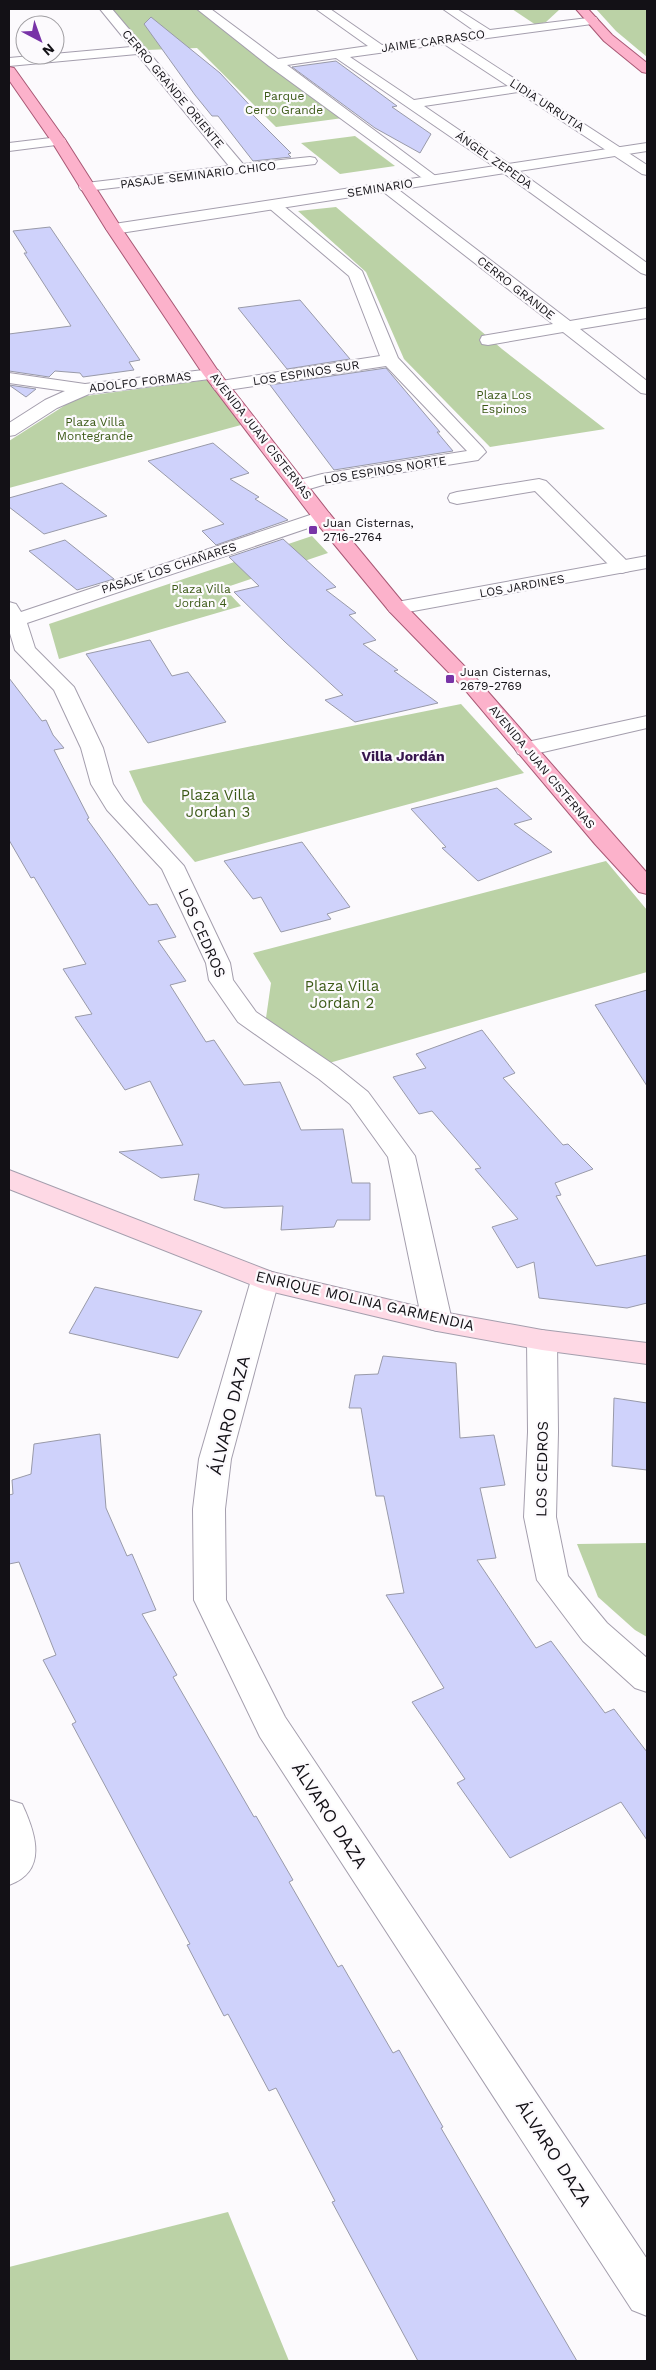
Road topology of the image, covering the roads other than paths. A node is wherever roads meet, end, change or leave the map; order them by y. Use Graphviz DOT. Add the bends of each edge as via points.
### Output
graph roads {
  1 [pos="106,9"];
  2 [pos="203,9"];
  3 [pos="322,9"];
  4 [pos="449,9"];
  5 [pos="582,9"];
  6 [pos="592,20"];
  7 [pos="488,34"];
  8 [pos="447,40"];
  9 [pos="380,49"];
  10 [pos="141,50"];
  11 [pos="338,54"];
  12 [pos="9,62"];
  13 [pos="274,63"];
  14 [pos="647,69"];
  15 [pos="9,71"];
  16 [pos="521,88"];
  17 [pos="411,104"];
  18 [pos="59,141"];
  19 [pos="9,146"];
  20 [pos="647,147"];
  21 [pos="617,152"];
  22 [pos="310,161"];
  23 [pos="507,168"];
  24 [pos="240,170"];
  25 [pos="647,171"];
  26 [pos="434,180"];
  27 [pos="86,187"];
  28 [pos="386,187"];
  29 [pos="274,205"];
  30 [pos="114,230"];
  31 [pos="647,270"];
  32 [pos="647,313"];
  33 [pos="568,327"];
  34 [pos="488,340"];
  35 [pos="390,360"];
  36 [pos="9,378"];
  37 [pos="217,380"];
  38 [pos="85,389"];
  39 [pos="647,389"];
  40 [pos="9,431"];
  41 [pos="299,486"];
  42 [pos="457,498"];
  43 [pos="322,517"];
  44 [pos="647,562"];
  45 [pos="622,567"];
  46 [pos="397,608"];
  47 [pos="12,614"];
  48 [pos="647,722"];
  49 [pos="526,749"];
  50 [pos="647,887"];
  51 [pos="9,1179"];
  52 [pos="265,1280"];
  53 [pos="437,1321"];
  54 [pos="542,1340"];
  55 [pos="647,1354"];
  56 [pos="647,1678"];
  57 [pos="9,1815"];
  58 [pos="9,1869"];
  59 [pos="647,2294"];
  1 -- 10 [label="street, CERRO GRANDE ORIENTE"];
  2 -- 13 [label="street"];
  3 -- 9 [label="street"];
  4 -- 7 [label="street"];
  5 -- 6 [label="main road"];
  6 -- 7 [label="street, JAIME CARRASCO"];
  6 -- 14 [label="main road" via="608,38"];
  7 -- 8 [label="street, JAIME CARRASCO"];
  8 -- 9 [label="street, JAIME CARRASCO"];
  8 -- 16 [label="street, LIDIA URRUTIA"];
  9 -- 11 [label="street, JAIME CARRASCO"];
  10 -- 12 [label="street"];
  10 -- 24 [label="street, CERRO GRANDE ORIENTE"];
  11 -- 13 [label="street, JAIME CARRASCO"];
  11 -- 17 [label="street, ÁNGEL ZEPEDA"];
  13 -- 26 [label="street"];
  15 -- 18 [label="main road, AVENIDA JUAN CISTERNAS"];
  16 -- 17 [label="street"];
  16 -- 21 [label="street, LIDIA URRUTIA"];
  17 -- 23 [label="street, ÁNGEL ZEPEDA"];
  18 -- 19 [label="street"];
  18 -- 27 [label="main road, AVENIDA JUAN CISTERNAS"];
  20 -- 21 [label="street, SEMINARIO"];
  21 -- 23 [label="street, SEMINARIO"];
  21 -- 25 [label="street, LIDIA URRUTIA"];
  22 -- 24 [label="street, PASAJE SEMINARIO CHICO"];
  23 -- 26 [label="street, SEMINARIO"];
  23 -- 31 [label="street, ÁNGEL ZEPEDA"];
  24 -- 27 [label="street, PASAJE SEMINARIO CHICO"];
  26 -- 28 [label="street, SEMINARIO"];
  27 -- 30 [label="main road, AVENIDA JUAN CISTERNAS"];
  28 -- 29 [label="street, SEMINARIO"];
  28 -- 33 [label="street, CERRO GRANDE"];
  29 -- 30 [label="street, SEMINARIO"];
  29 -- 35 [label="street" via="356,274"];
  30 -- 37 [label="main road, AVENIDA JUAN CISTERNAS"];
  32 -- 33 [label="street"];
  33 -- 34 [label="street"];
  33 -- 39 [label="street, CERRO GRANDE"];
  35 -- 37 [label="street, LOS ESPINOS SUR"];
  35 -- 41 [label="street, LOS ESPINOS NORTE" via="477,452 472,456"];
  36 -- 38 [label="street, ADOLFO FORMAS"];
  37 -- 38 [label="street, ADOLFO FORMAS"];
  37 -- 41 [label="main road, AVENIDA JUAN CISTERNAS"];
  38 -- 40 [label="street" via="51,404"];
  41 -- 43 [label="main road, AVENIDA JUAN CISTERNAS"];
  42 -- 45 [label="street" via="539,485"];
  43 -- 46 [label="main road, AVENIDA JUAN CISTERNAS"];
  43 -- 47 [label="street, PASAJE LOS CHAÑARES"];
  44 -- 45 [label="street, LOS JARDINES"];
  45 -- 46 [label="street, LOS JARDINES"];
  46 -- 49 [label="main road, AVENIDA JUAN CISTERNAS" via="468,681"];
  47 -- 53 [label="street, LOS CEDROS" via="25,650 63,687 92,748 102,784 115,805 172,866 218,963 221,980 247,1017 314,1062 359,1098 401,1156"];
  48 -- 49 [label="street"];
  49 -- 50 [label="main road, AVENIDA JUAN CISTERNAS"];
  51 -- 52 [label="main road, ENRIQUE MOLINA GARMENDIA"];
  52 -- 53 [label="main road, ENRIQUE MOLINA GARMENDIA"];
  52 -- 59 [label="street, ÁLVARO DAZA" via="215,1459 209,1509 210,1600 272,1727"];
  53 -- 54 [label="main road, ENRIQUE MOLINA GARMENDIA"];
  54 -- 55 [label="main road, ENRIQUE MOLINA GARMENDIA"];
  54 -- 56 [label="street, LOS CEDROS" via="540,1517 553,1580 595,1632"];
  57 -- 58 [label="street" via="17,1836 17,1860"];
}
